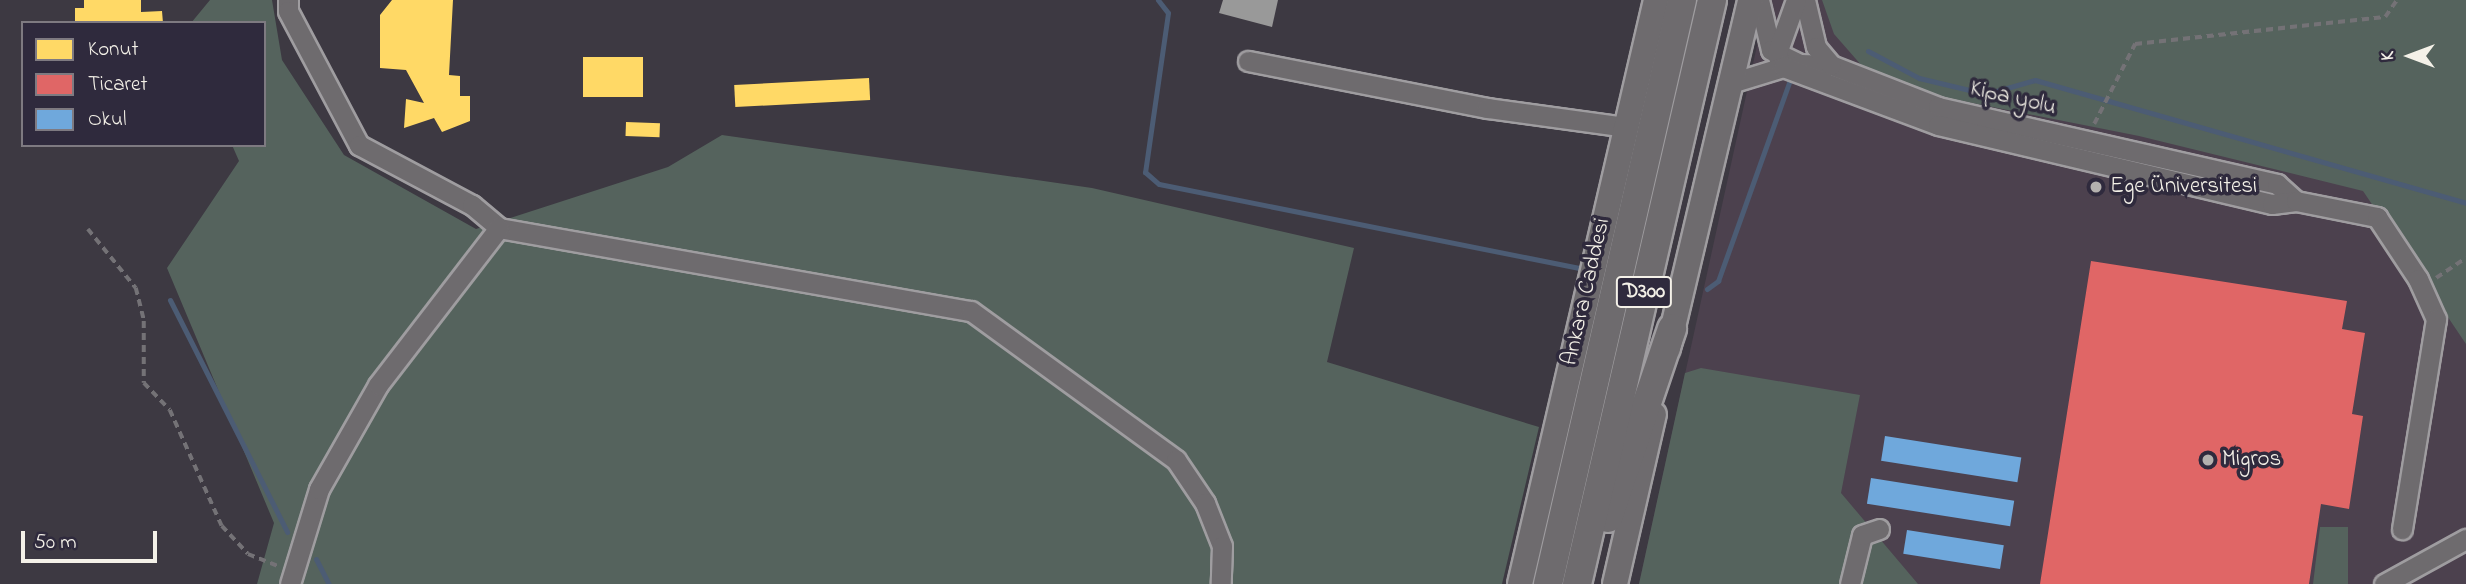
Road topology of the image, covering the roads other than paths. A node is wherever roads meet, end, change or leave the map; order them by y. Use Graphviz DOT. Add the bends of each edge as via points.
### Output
graph roads {
  1 [pos="288,0"];
  2 [pos="1656,0"];
  3 [pos="1682,0"];
  4 [pos="1712,0"];
  5 [pos="1750,0"];
  6 [pos="1759,0"];
  7 [pos="1796,0"];
  8 [pos="1805,0"];
  9 [pos="1780,60"];
  10 [pos="1248,61"];
  11 [pos="1831,65"];
  12 [pos="1731,83"];
  13 [pos="1625,127"];
  14 [pos="2296,201"];
  15 [pos="499,228"];
  16 [pos="1672,329"];
  17 [pos="1879,529"];
  18 [pos="2402,529"];
  19 [pos="2466,540"];
  20 [pos="292,578"];
  21 [pos="1221,584"];
  22 [pos="1520,584"];
  23 [pos="1548,584"];
  24 [pos="1577,584"];
  25 [pos="1586,584"];
  26 [pos="1615,584"];
  27 [pos="1850,584"];
  28 [pos="2385,584"];
  1 -- 15 [label="street" via="288,11 359,145 472,205"];
  2 -- 13 [label="main road, Ankara Caddesi"];
  3 -- 23 [label="highway, Ankara Caddesi / D300"];
  4 -- 24 [label="highway, D300"];
  5 -- 12 [label="main road"];
  6 -- 9 [label="street" via="1771,50"];
  7 -- 9 [label="street"];
  8 -- 11 [label="street" via="1816,47"];
  9 -- 11 [label="street, Kipa yolu"];
  9 -- 12 [label="street"];
  9 -- 14 [label="street, Kipa yolu" via="1938,125 2272,204"];
  10 -- 13 [label="street" via="1487,108"];
  11 -- 14 [label="street, Kipa yolu" via="1938,107 2277,184"];
  12 -- 16 [label="main road"];
  13 -- 22 [label="main road, Ankara Caddesi"];
  14 -- 18 [label="street, Kipa yolu" via="2377,217 2422,287 2436,319"];
  15 -- 20 [label="street" via="378,385 319,489"];
  15 -- 21 [label="street" via="971,311 1176,460 1205,503 1222,546"];
  16 -- 25 [label="highway"];
  16 -- 26 [label="main road"];
  17 -- 27 [label="street" via="1862,535"];
  19 -- 28 [label="street"];
}
